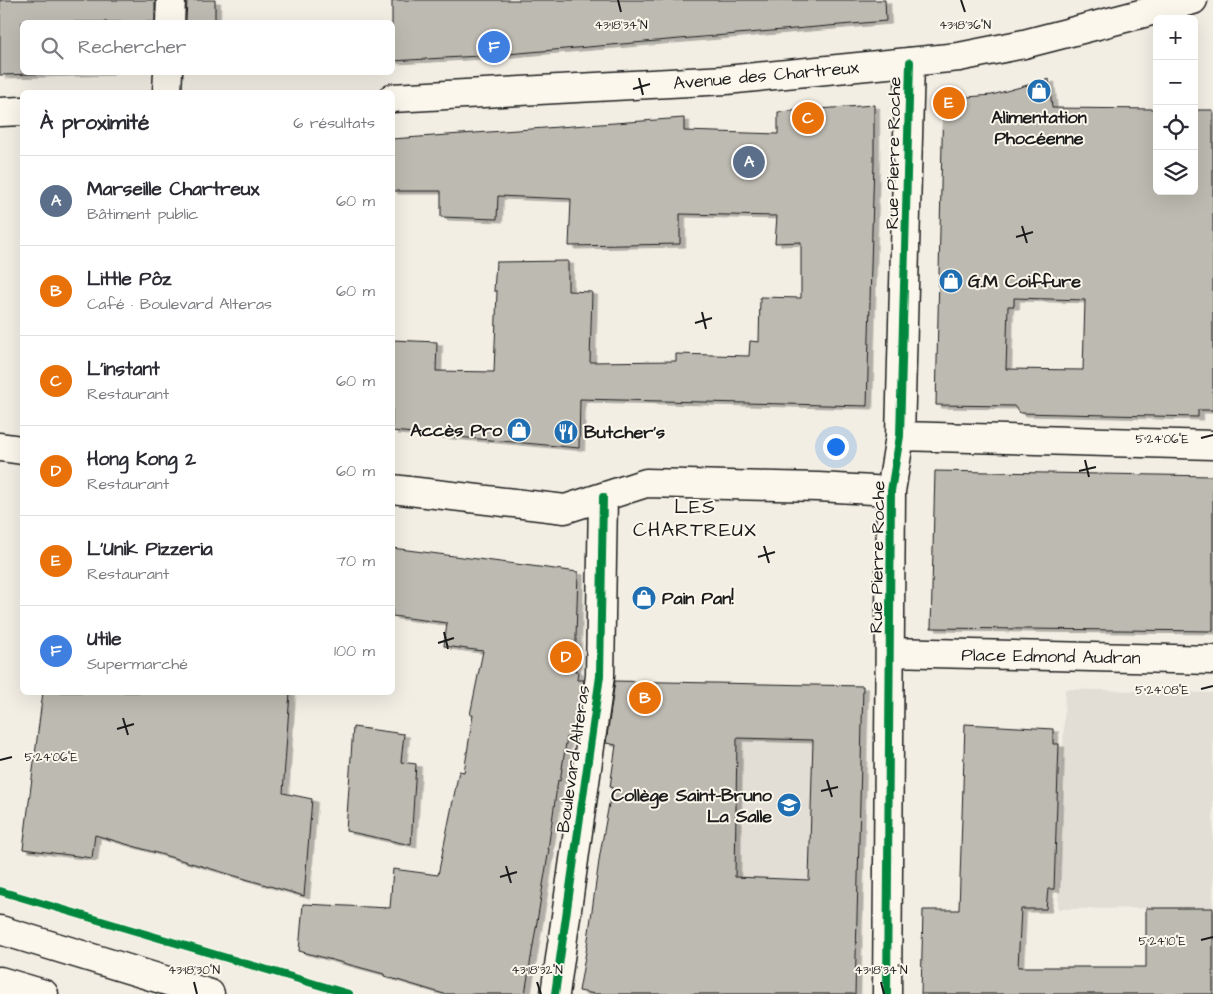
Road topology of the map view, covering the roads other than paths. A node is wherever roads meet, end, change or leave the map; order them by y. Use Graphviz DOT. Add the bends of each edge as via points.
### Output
graph roads {
  1 [pos="171,0"];
  2 [pos="1193,0"];
  3 [pos="170,20"];
  4 [pos="910,62"];
  5 [pos="168,75"];
  6 [pos="168,90"];
  7 [pos="395,98"];
  8 [pos="20,111"];
  9 [pos="0,112"];
  10 [pos="900,436"];
  11 [pos="1213,445"];
  12 [pos="0,447"];
  13 [pos="20,450"];
  14 [pos="395,489"];
  15 [pos="891,491"];
  16 [pos="603,497"];
  17 [pos="890,652"];
  18 [pos="1213,660"];
  19 [pos="0,930"];
  20 [pos="0,981"];
  21 [pos="44,994"];
  22 [pos="210,994"];
  23 [pos="555,994"];
  24 [pos="887,994"];
  1 -- 3 [label="street"];
  2 -- 4 [label="street, Avenue des Chartreux" via="1024,44 959,57"];
  4 -- 7 [label="street, Avenue des Chartreux" via="726,80"];
  4 -- 10 [label="street, Rue Pierre Roche"];
  5 -- 6 [label="street"];
  8 -- 9 [label="street"];
  10 -- 11 [label="street"];
  10 -- 15 [label="street, Rue Pierre Roche"];
  12 -- 13 [label="street"];
  14 -- 16 [label="street" via="565,509"];
  15 -- 16 [label="street" via="646,483"];
  15 -- 17 [label="street, Rue Pierre Roche"];
  16 -- 23 [label="street, Boulevard Alteras" via="600,676"];
  17 -- 18 [label="street, Place Edmond Audran"];
  17 -- 24 [label="street, Rue Pierre Roche"];
  19 -- 22 [label="street"];
  20 -- 21 [label="street"];
}
